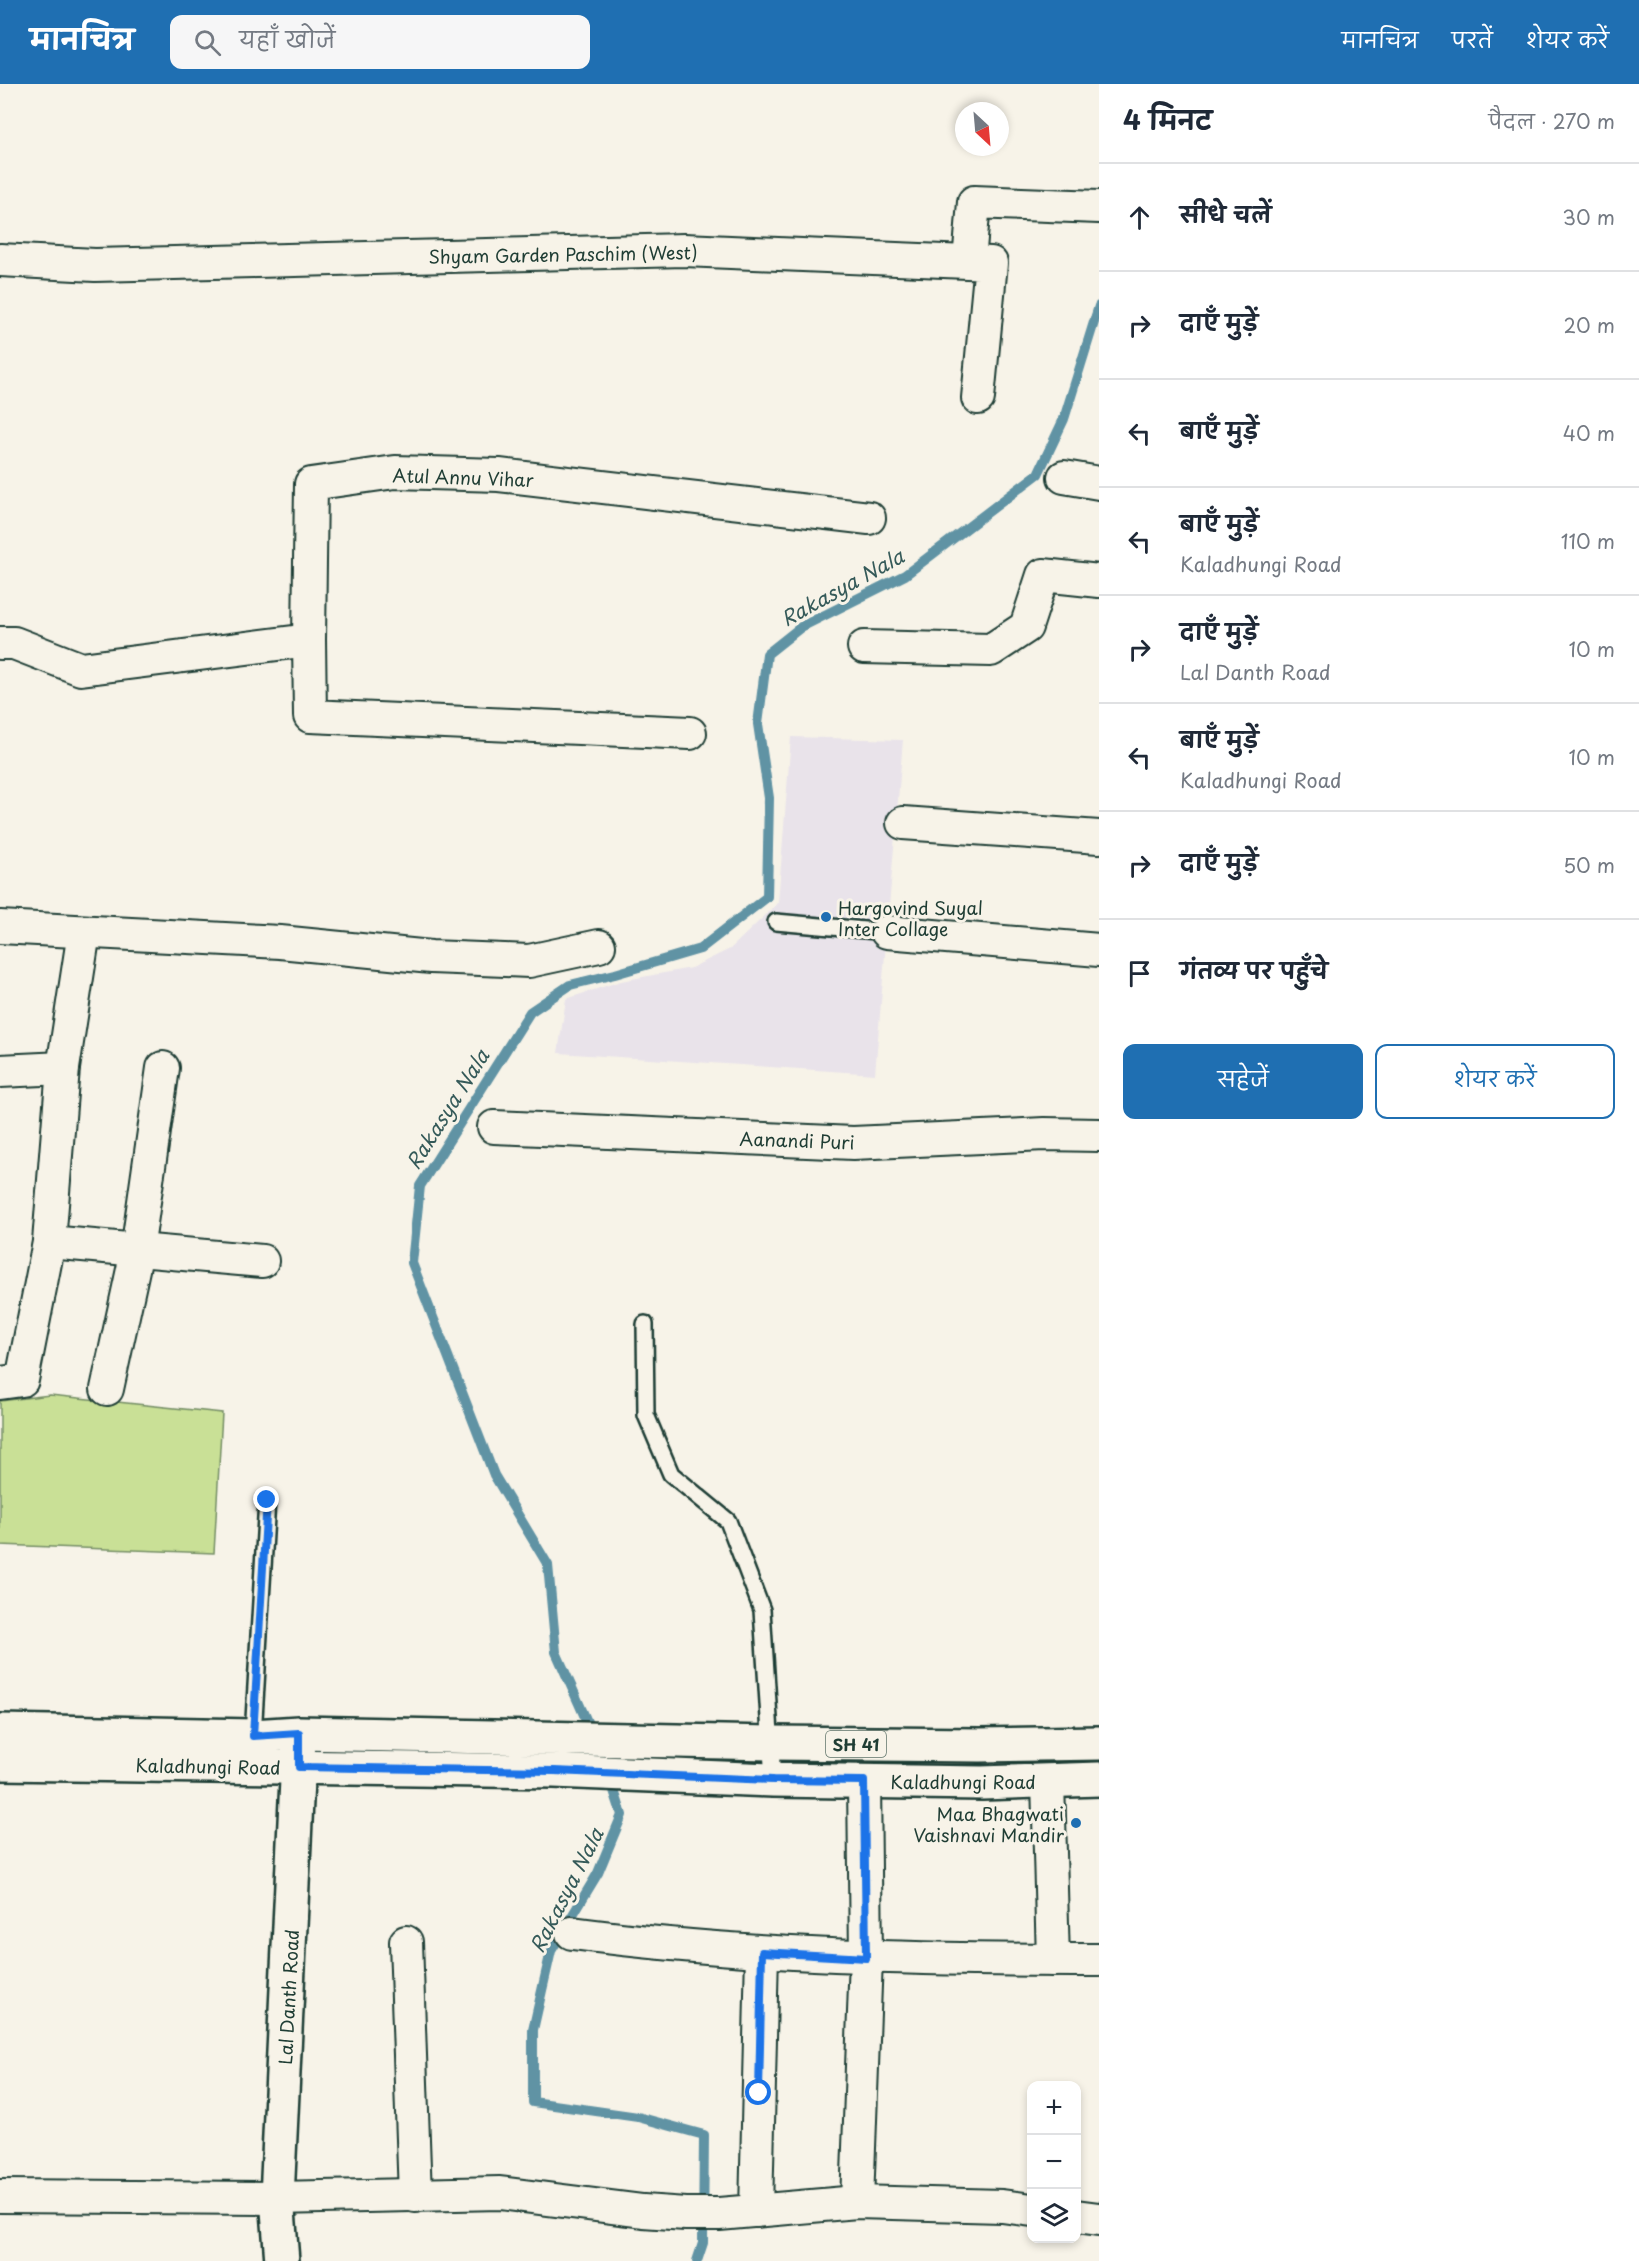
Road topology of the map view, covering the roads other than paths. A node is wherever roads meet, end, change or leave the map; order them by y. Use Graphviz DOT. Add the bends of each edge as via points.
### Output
graph roads {
  1 [pos="1099,207"];
  2 [pos="0,260"];
  3 [pos="969,262"];
  4 [pos="978,398"];
  5 [pos="1065,477"];
  6 [pos="1099,483"];
  7 [pos="869,518"];
  8 [pos="1099,581"];
  9 [pos="309,640"];
  10 [pos="0,643"];
  11 [pos="864,647"];
  12 [pos="690,733"];
  13 [pos="903,823"];
  14 [pos="1099,837"];
  15 [pos="776,922"];
  16 [pos="0,927"];
  17 [pos="84,932"];
  18 [pos="887,932"];
  19 [pos="598,946"];
  20 [pos="1099,950"];
  21 [pos="63,1068"];
  22 [pos="163,1068"];
  23 [pos="0,1071"];
  24 [pos="494,1127"];
  25 [pos="1099,1135"];
  26 [pos="49,1242"];
  27 [pos="137,1251"];
  28 [pos="262,1261"];
  29 [pos="645,1324"];
  30 [pos="0,1383"];
  31 [pos="107,1389"];
  32 [pos="267,1500"];
  33 [pos="0,1731"];
  34 [pos="299,1733"];
  35 [pos="253,1736"];
  36 [pos="771,1743"];
  37 [pos="1099,1743"];
  38 [pos="980,1745"];
  39 [pos="554,1755"];
  40 [pos="0,1763"];
  41 [pos="299,1767"];
  42 [pos="1099,1779"];
  43 [pos="773,1780"];
  44 [pos="864,1781"];
  45 [pos="1048,1781"];
  46 [pos="982,1784"];
  47 [pos="572,1933"];
  48 [pos="406,1942"];
  49 [pos="762,1952"];
  50 [pos="866,1958"];
  51 [pos="1053,1960"];
  52 [pos="1099,1960"];
  53 [pos="0,2196"];
  54 [pos="415,2196"];
  55 [pos="278,2198"];
  56 [pos="857,2202"];
  57 [pos="1027,2209"];
  58 [pos="756,2211"];
  59 [pos="1081,2216"];
  60 [pos="1099,2218"];
  61 [pos="282,2261"];
  1 -- 3 [label="street" via="974,202"];
  2 -- 3 [label="street, Shyam Garden Paschim (West)" via="95,265 684,250"];
  3 -- 4 [label="street, Shyam Garden Paschim (West)" via="991,263"];
  5 -- 6 [label="street"];
  7 -- 9 [label="street, Atul Annu Vihar" via="499,475 395,472 311,484"];
  8 -- 11 [label="street" via="1042,575 1026,627 991,650"];
  9 -- 10 [label="street" via="81,669 14,643"];
  9 -- 12 [label="street" via="310,716"];
  13 -- 14 [label="street"];
  15 -- 18 [label="lane"];
  16 -- 17 [label="street"];
  17 -- 19 [label="street" via="529,961"];
  17 -- 21 [label="street"];
  18 -- 20 [label="street"];
  21 -- 23 [label="street"];
  21 -- 26 [label="street"];
  22 -- 27 [label="street"];
  24 -- 25 [label="street, Aanandi Puri" via="853,1143"];
  26 -- 27 [label="street"];
  26 -- 30 [label="street" via="22,1380"];
  27 -- 28 [label="street"];
  27 -- 31 [label="street"];
  29 -- 36 [label="lane" via="646,1415 671,1474 728,1521 762,1610"];
  32 -- 35 [label="lane"];
  33 -- 35 [label="main road, Kaladhungi Road / SH 41"];
  34 -- 35 [label="main road, Kaladhungi Road / SH 41"];
  34 -- 39 [label="main road, Kaladhungi Road / SH 41"];
  34 -- 41 [label="main road, Lal Danth Road"];
  36 -- 38 [label="main road, Kaladhungi Road / SH 41"];
  36 -- 39 [label="main road, Kaladhungi Road / SH 41" via="614,1738"];
  36 -- 43 [label="lane"];
  37 -- 38 [label="main road, Kaladhungi Road / SH 41"];
  38 -- 46 [label="main road"];
  39 -- 41 [label="main road, Kaladhungi Road / SH 41"];
  39 -- 43 [label="main road, Kaladhungi Road / SH 41" via="619,1773"];
  40 -- 41 [label="main road, Kaladhungi Road / SH 41"];
  41 -- 55 [label="main road, Lal Danth Road"];
  42 -- 45 [label="main road, Kaladhungi Road / SH 41"];
  43 -- 44 [label="main road, Kaladhungi Road / SH 41"];
  44 -- 46 [label="main road, Kaladhungi Road / SH 41"];
  44 -- 50 [label="street"];
  45 -- 46 [label="main road, Kaladhungi Road / SH 41"];
  45 -- 51 [label="street"];
  47 -- 49 [label="street"];
  48 -- 54 [label="street"];
  49 -- 50 [label="street"];
  49 -- 58 [label="street"];
  50 -- 51 [label="street"];
  50 -- 56 [label="street"];
  51 -- 52 [label="street"];
  53 -- 55 [label="street"];
  54 -- 55 [label="street"];
  54 -- 58 [label="street" via="500,2193 643,2211"];
  55 -- 61 [label="main road, Lal Danth Road"];
  56 -- 57 [label="street"];
  56 -- 58 [label="street"];
  59 -- 60 [label="street"];
}
